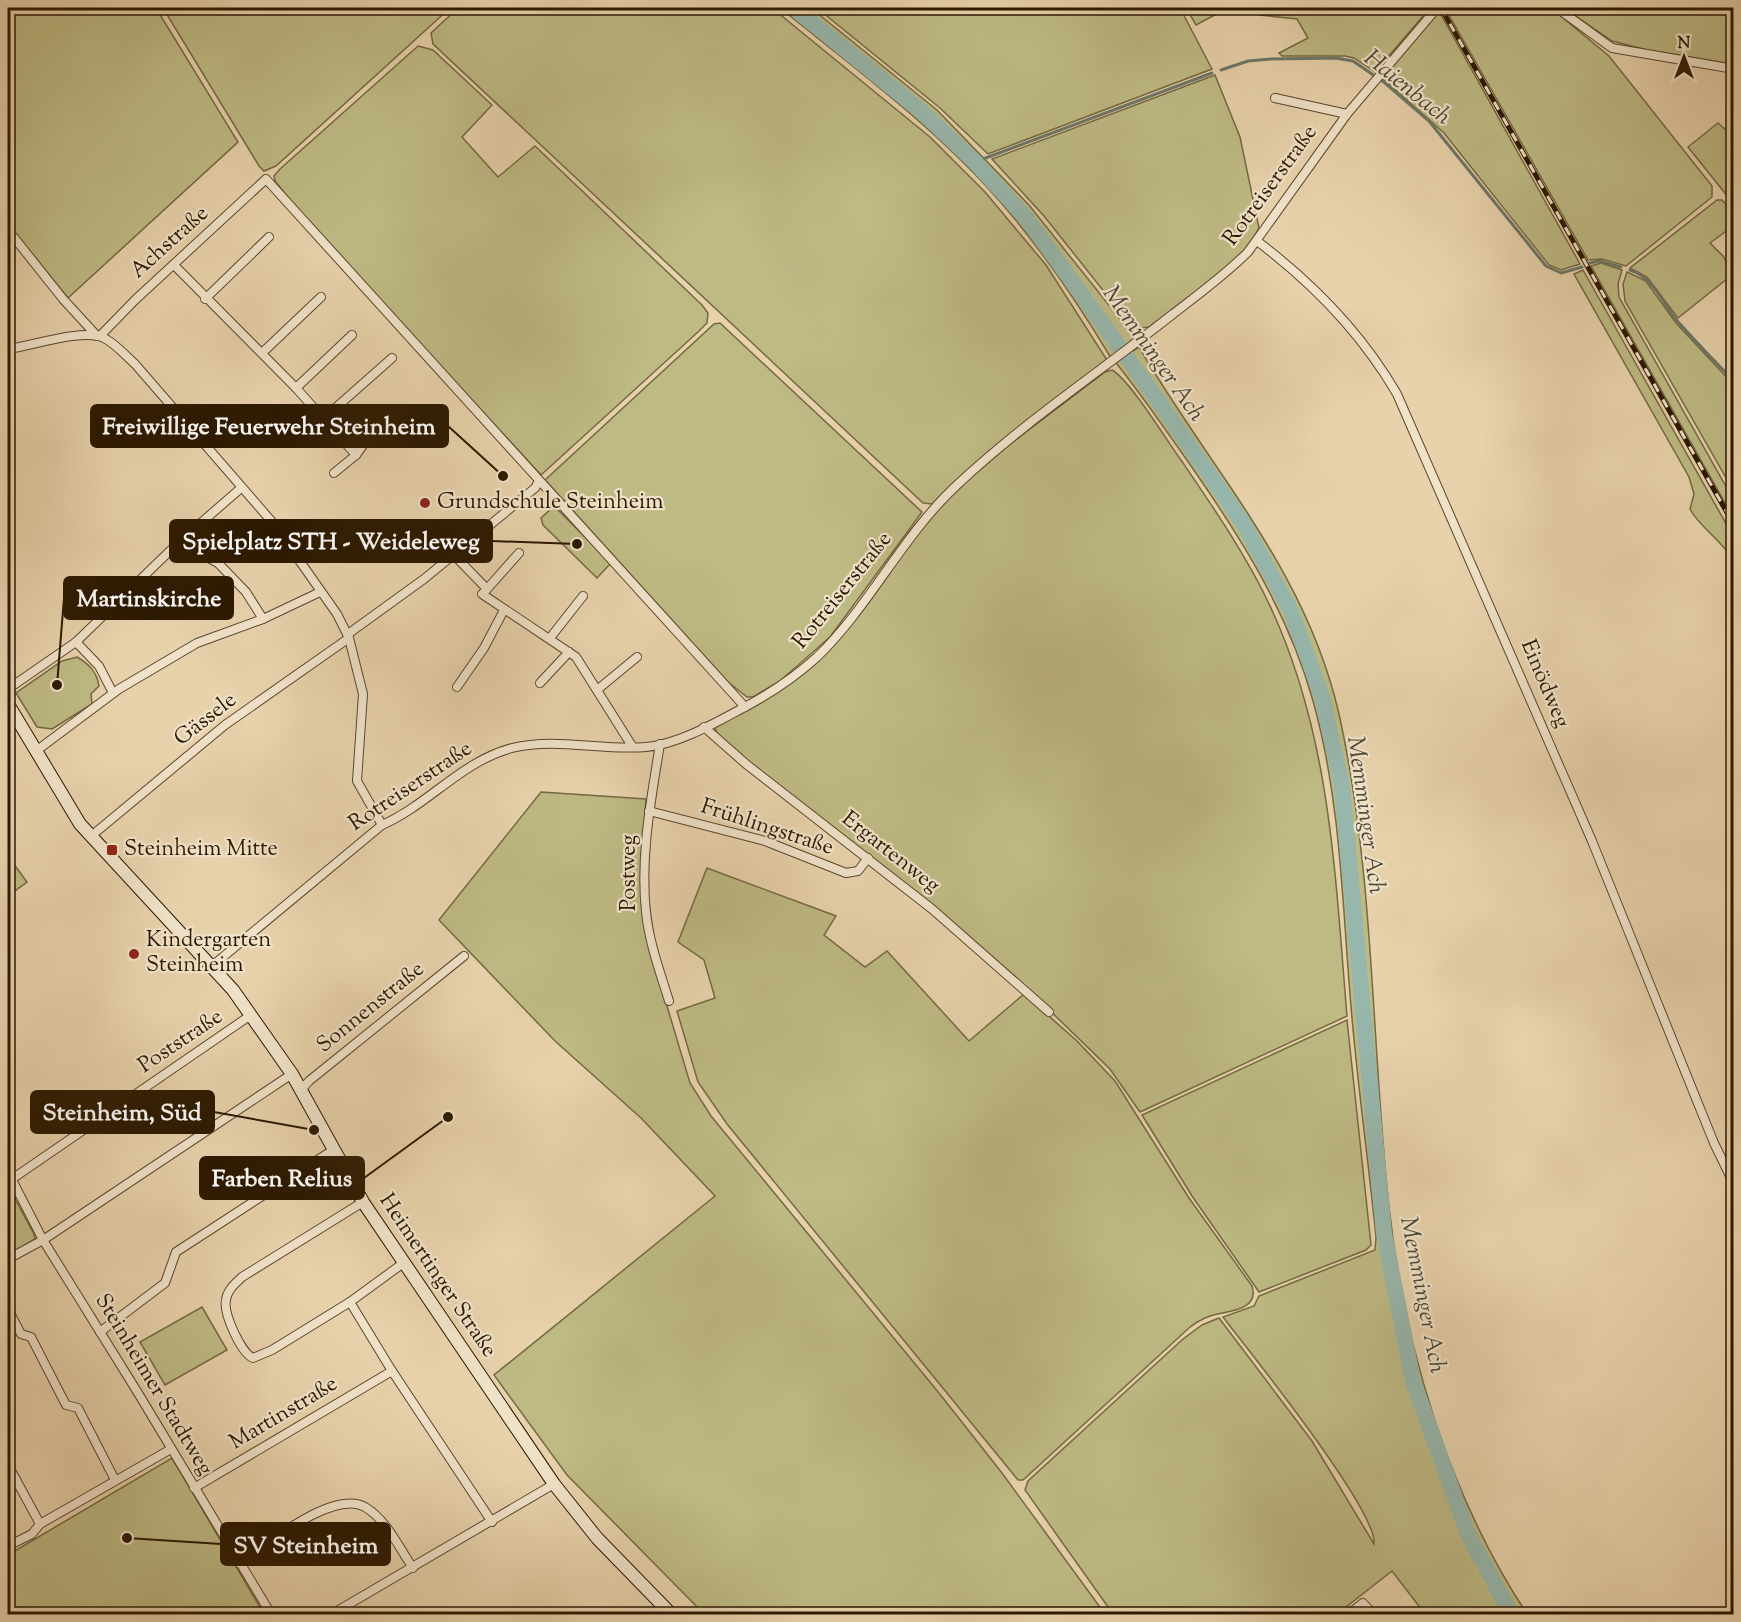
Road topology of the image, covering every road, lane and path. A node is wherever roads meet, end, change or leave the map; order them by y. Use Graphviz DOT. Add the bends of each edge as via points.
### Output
graph roads {
  1 [pos="1437,8"];
  2 [pos="1557,8"];
  3 [pos="1734,69"];
  4 [pos="1275,98"];
  5 [pos="1347,114"];
  6 [pos="8,230"];
  7 [pos="269,237"];
  8 [pos="1257,241"];
  9 [pos="174,265"];
  10 [pos="321,297"];
  11 [pos="205,299"];
  12 [pos="352,335"];
  13 [pos="98,336"];
  14 [pos="8,349"];
  15 [pos="262,353"];
  16 [pos="392,358"];
  17 [pos="296,388"];
  18 [pos="323,419"];
  19 [pos="368,438"];
  20 [pos="356,455"];
  21 [pos="334,473"];
  22 [pos="539,481"];
  23 [pos="241,488"];
  24 [pos="179,542"];
  25 [pos="519,553"];
  26 [pos="454,555"];
  27 [pos="487,588"];
  28 [pos="320,592"];
  29 [pos="583,596"];
  30 [pos="504,610"];
  31 [pos="262,619"];
  32 [pos="349,636"];
  33 [pos="550,638"];
  34 [pos="76,642"];
  35 [pos="568,652"];
  36 [pos="637,657"];
  37 [pos="540,683"];
  38 [pos="456,687"];
  39 [pos="8,688"];
  40 [pos="597,690"];
  41 [pos="114,693"];
  42 [pos="8,704"];
  43 [pos="745,707"];
  44 [pos="704,727"];
  45 [pos="660,744"];
  46 [pos="632,747"];
  47 [pos="36,751"];
  48 [pos="649,811"];
  49 [pos="382,825"];
  50 [pos="90,837"];
  51 [pos="868,858"];
  52 [pos="464,956"];
  53 [pos="212,966"];
  54 [pos="669,1001"];
  55 [pos="1049,1012"];
  56 [pos="251,1015"];
  57 [pos="292,1074"];
  58 [pos="302,1089"];
  59 [pos="333,1150"];
  60 [pos="10,1176"];
  61 [pos="1734,1184"];
  62 [pos="363,1202"];
  63 [pos="43,1240"];
  64 [pos="8,1259"];
  65 [pos="402,1264"];
  66 [pos="350,1302"];
  67 [pos="8,1309"];
  68 [pos="100,1332"];
  69 [pos="392,1371"];
  70 [pos="171,1449"];
  71 [pos="8,1465"];
  72 [pos="115,1480"];
  73 [pos="554,1484"];
  74 [pos="194,1488"];
  75 [pos="492,1522"];
  76 [pos="40,1524"];
  77 [pos="8,1546"];
  78 [pos="239,1563"];
  79 [pos="413,1568"];
  80 [pos="271,1614"];
  81 [pos="332,1614"];
  82 [pos="671,1614"];
  83 [pos="1349,1614"];
  84 [pos="1373,1614"];
  1 -- 5 [label="street, Rotreiserstraße"];
  2 -- 3 [label="street" via="1612,48"];
  4 -- 5 [label="street, Rotreiserstraße"];
  5 -- 8 [label="street, Rotreiserstraße"];
  6 -- 13 [label="street"];
  7 -- 11 [label="street"];
  8 -- 43 [label="street, Rotreiserstraße" via="1229,270 1008,441 956,486 928,513 818,656"];
  8 -- 61 [label="street, Einödweg" via="1332,306 1397,394 1592,841"];
  9 -- 11 [label="street"];
  9 -- 13 [label="street, Achstraße"];
  9 -- 22 [label="street, Achstraße" via="266,179"];
  10 -- 15 [label="street"];
  11 -- 15 [label="street"];
  12 -- 17 [label="street"];
  13 -- 14 [label="street"];
  13 -- 23 [label="street" via="135,364"];
  15 -- 17 [label="street"];
  16 -- 18 [label="street"];
  17 -- 18 [label="street"];
  18 -- 20 [label="street"];
  19 -- 20 [label="street"];
  20 -- 21 [label="street"];
  22 -- 26 [label="street, Gässele"];
  22 -- 43 [label="street"];
  23 -- 24 [label="street"];
  23 -- 28 [label="street" via="273,523"];
  24 -- 31 [label="street" via="218,563 246,592"];
  24 -- 34 [label="street"];
  25 -- 27 [label="street"];
  26 -- 27 [label="street"];
  26 -- 32 [label="street, Gässele"];
  27 -- 30 [label="street" via="483,594"];
  28 -- 31 [label="street"];
  28 -- 32 [label="street"];
  29 -- 33 [label="street"];
  30 -- 33 [label="street"];
  30 -- 38 [label="street" via="484,648"];
  31 -- 41 [label="street" via="197,643"];
  32 -- 49 [label="street" via="363,694 357,781"];
  32 -- 50 [label="street, Gässele" via="225,725"];
  33 -- 35 [label="street"];
  34 -- 39 [label="street"];
  34 -- 41 [label="street" via="99,666"];
  35 -- 37 [label="street"];
  35 -- 40 [label="street" via="576,657"];
  36 -- 40 [label="street"];
  40 -- 46 [label="street"];
  41 -- 47 [label="street"];
  42 -- 47 [label="street, Heimertinger Straße"];
  43 -- 44 [label="street, Rotreiserstraße"];
  44 -- 45 [label="street, Rotreiserstraße"];
  44 -- 51 [label="street, Ergartenweg"];
  45 -- 46 [label="street, Rotreiserstraße"];
  45 -- 48 [label="street, Postweg"];
  46 -- 49 [label="street, Rotreiserstraße" via="550,743 500,752 488,756 401,817"];
  47 -- 50 [label="street, Heimertinger Straße" via="72,814"];
  48 -- 51 [label="street, Frühlingstraße" via="765,841 846,873 858,871"];
  48 -- 54 [label="street, Postweg" via="646,914"];
  49 -- 53 [label="street, Rotreiserstraße"];
  50 -- 53 [label="street, Heimertinger Straße"];
  51 -- 55 [label="street, Ergartenweg" via="946,920"];
  52 -- 58 [label="street, Sonnenstraße"];
  53 -- 56 [label="street, Heimertinger Straße"];
  56 -- 57 [label="street, Heimertinger Straße"];
  56 -- 60 [label="street, Poststraße"];
  57 -- 58 [label="street, Heimertinger Straße"];
  57 -- 63 [label="street"];
  58 -- 59 [label="street, Heimertinger Straße"];
  59 -- 62 [label="street, Heimertinger Straße"];
  59 -- 68 [label="street" via="176,1252 165,1283"];
  60 -- 63 [label="street, Steinheimer Stadtweg"];
  62 -- 65 [label="street, Heimertinger Straße"];
  62 -- 66 [label="street" via="242,1277 229,1290 225,1308 245,1352 253,1358"];
  63 -- 64 [label="street"];
  63 -- 68 [label="street, Steinheimer Stadtweg"];
  65 -- 66 [label="street"];
  65 -- 73 [label="street, Heimertinger Straße"];
  66 -- 69 [label="street"];
  67 -- 72 [label="street" via="21,1334 31,1337 66,1405 78,1408"];
  68 -- 70 [label="street, Steinheimer Stadtweg"];
  69 -- 74 [label="street, Martinstraße"];
  69 -- 75 [label="street"];
  70 -- 72 [label="street"];
  70 -- 74 [label="street, Steinheimer Stadtweg"];
  71 -- 76 [label="street"];
  72 -- 76 [label="street"];
  73 -- 75 [label="street"];
  73 -- 82 [label="street, Heimertinger Straße" via="632,1576"];
  74 -- 78 [label="street, Steinheimer Stadtweg"];
  75 -- 79 [label="street"];
  76 -- 77 [label="street" via="32,1534"];
  78 -- 79 [label="street" via="309,1517 335,1505 353,1503 382,1521"];
  78 -- 80 [label="street, Steinheimer Stadtweg"];
  79 -- 81 [label="street"];
  83 -- 84 [label="street" via="1363,1603"];
}
